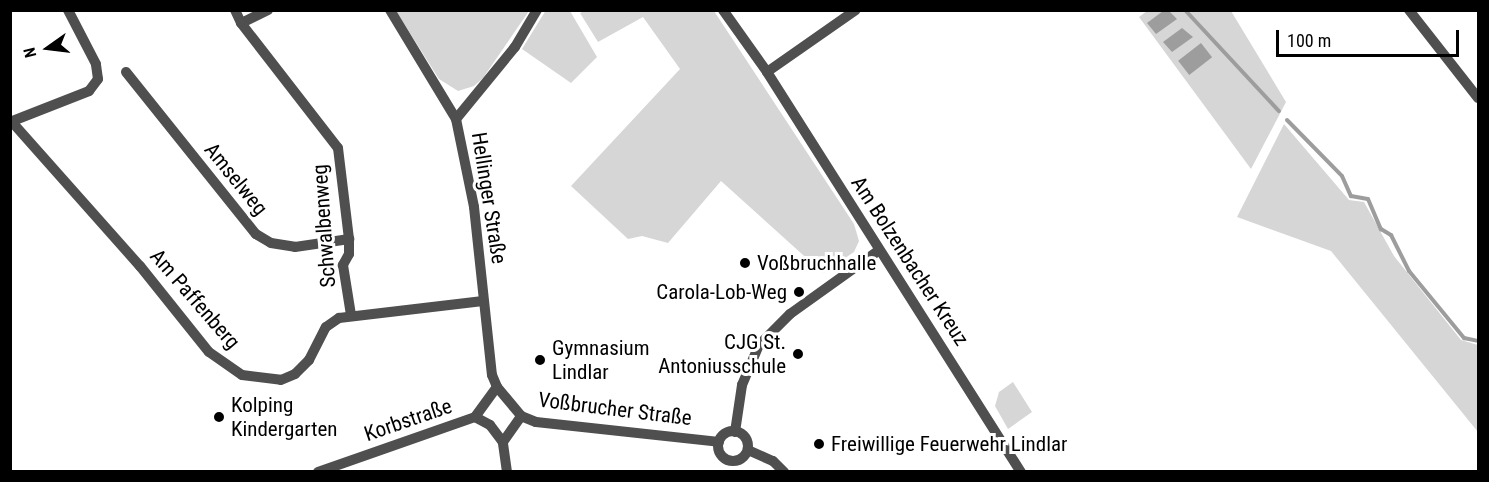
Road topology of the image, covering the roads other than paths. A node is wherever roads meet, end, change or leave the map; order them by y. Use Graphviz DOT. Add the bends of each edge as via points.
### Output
graph roads {
  1 [pos="68,10"];
  2 [pos="235,10"];
  3 [pos="267,10"];
  4 [pos="390,10"];
  5 [pos="537,10"];
  6 [pos="723,10"];
  7 [pos="856,10"];
  8 [pos="1409,10"];
  9 [pos="241,23"];
  10 [pos="126,72"];
  11 [pos="767,72"];
  12 [pos="1479,98"];
  13 [pos="456,119"];
  14 [pos="11,122"];
  15 [pos="349,239"];
  16 [pos="878,251"];
  17 [pos="483,301"];
  18 [pos="351,315"];
  19 [pos="497,387"];
  20 [pos="510,404"];
  21 [pos="521,416"];
  22 [pos="475,417"];
  23 [pos="735,432"];
  24 [pos="503,442"];
  25 [pos="719,442"];
  26 [pos="748,450"];
  27 [pos="731,466"];
  28 [pos="318,471"];
  29 [pos="507,471"];
  30 [pos="784,471"];
  31 [pos="1021,471"];
  1 -- 14 [label="street" via="96,64 98,79 89,91"];
  2 -- 9 [label="street, Schwalbenweg"];
  3 -- 9 [label="street"];
  4 -- 13 [label="street, Hellinger Straße"];
  5 -- 13 [label="street" via="515,47"];
  6 -- 11 [label="street, Am Bolzenbacher Kreuz"];
  7 -- 11 [label="street"];
  8 -- 12 [label="street"];
  9 -- 15 [label="street, Schwalbenweg" via="338,148"];
  10 -- 15 [label="street, Amselweg" via="255,234 271,243 295,247"];
  11 -- 16 [label="street, Am Bolzenbacher Kreuz"];
  13 -- 17 [label="street, Hellinger Straße" via="474,207"];
  14 -- 18 [label="street, Am Paffenberg" via="141,266 209,352 242,375 281,380 295,374 309,360 326,327"];
  15 -- 18 [label="street, Schwalbenweg" via="349,254 343,265"];
  16 -- 23 [label="street" via="790,314 759,345 742,385"];
  16 -- 31 [label="street, Am Bolzenbacher Kreuz"];
  17 -- 18 [label="street, Am Paffenberg"];
  17 -- 19 [label="street, Hellinger Straße"];
  19 -- 20 [label="street, Hellinger Straße"];
  19 -- 22 [label="street, Korbstraße"];
  20 -- 21 [label="street, Voßbrucher Straße"];
  21 -- 24 [label="street"];
  21 -- 25 [label="street, Voßbrucher Straße" via="536,422"];
  22 -- 24 [label="street" via="490,425"];
  22 -- 28 [label="street, Korbstraße"];
  23 -- 25 [label="street" via="725,434"];
  23 -- 26 [label="street" via="744,436"];
  24 -- 29 [label="street"];
  25 -- 27 [label="street" via="723,457"];
  26 -- 27 [label="street"];
  26 -- 30 [label="street" via="773,461"];
}
